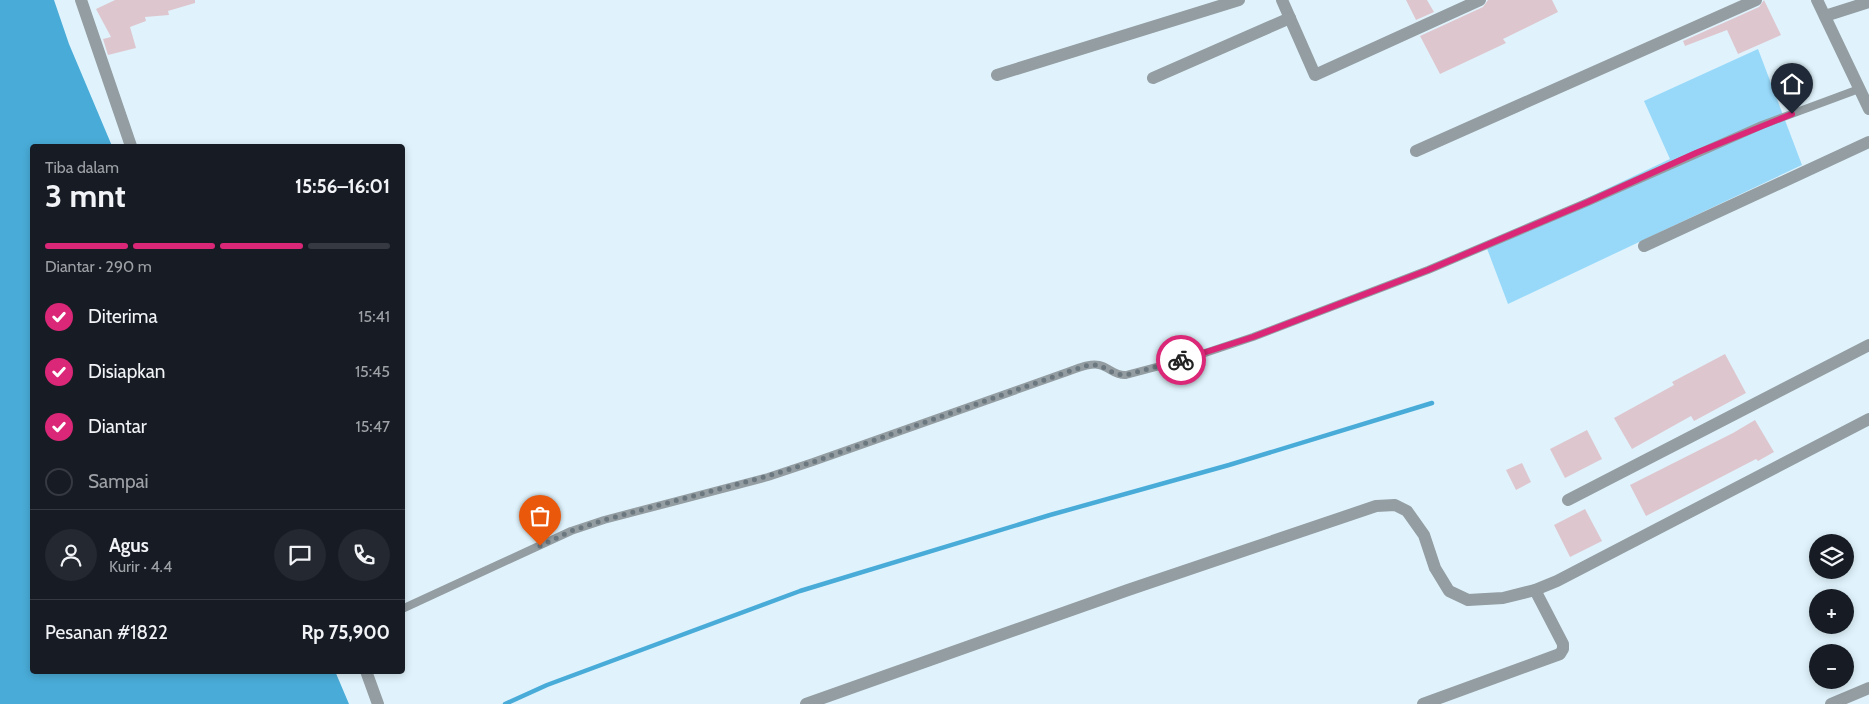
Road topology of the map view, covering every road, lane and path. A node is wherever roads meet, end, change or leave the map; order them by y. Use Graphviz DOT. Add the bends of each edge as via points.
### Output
graph roads {
  1 [pos="81,0"];
  2 [pos="1239,0"];
  3 [pos="1282,0"];
  4 [pos="1480,0"];
  5 [pos="1756,0"];
  6 [pos="1817,0"];
  7 [pos="1869,2"];
  8 [pos="1825,16"];
  9 [pos="1290,18"];
  10 [pos="997,75"];
  11 [pos="1153,78"];
  12 [pos="1863,93"];
  13 [pos="1869,109"];
  14 [pos="1869,142"];
  15 [pos="130,144"];
  16 [pos="1416,150"];
  17 [pos="1644,246"];
  18 [pos="1869,345"];
  19 [pos="1869,419"];
  20 [pos="1568,500"];
  21 [pos="1535,590"];
  22 [pos="405,608"];
  23 [pos="367,674"];
  24 [pos="1869,688"];
  25 [pos="378,704"];
  26 [pos="806,704"];
  27 [pos="1423,704"];
  28 [pos="1831,704"];
  1 -- 15 [label="street"];
  2 -- 10 [label="street"];
  3 -- 9 [label="street"];
  4 -- 9 [label="street" via="1315,75"];
  5 -- 16 [label="street"];
  6 -- 8 [label="street"];
  7 -- 8 [label="street"];
  8 -- 12 [label="street"];
  9 -- 11 [label="street"];
  12 -- 13 [label="street"];
  12 -- 22 [label="lane" via="1762,125 1428,270 1253,337 1126,375 1116,374 1099,365 1070,371 813,462 571,531"];
  14 -- 17 [label="street"];
  18 -- 20 [label="street"];
  19 -- 21 [label="street" via="1566,577"];
  21 -- 26 [label="street" via="1503,598 1468,600 1449,591 1435,568 1424,535 1407,511 1395,505 1376,506"];
  21 -- 27 [label="street" via="1563,644 1560,654"];
  23 -- 25 [label="street"];
  24 -- 28 [label="street"];
}
